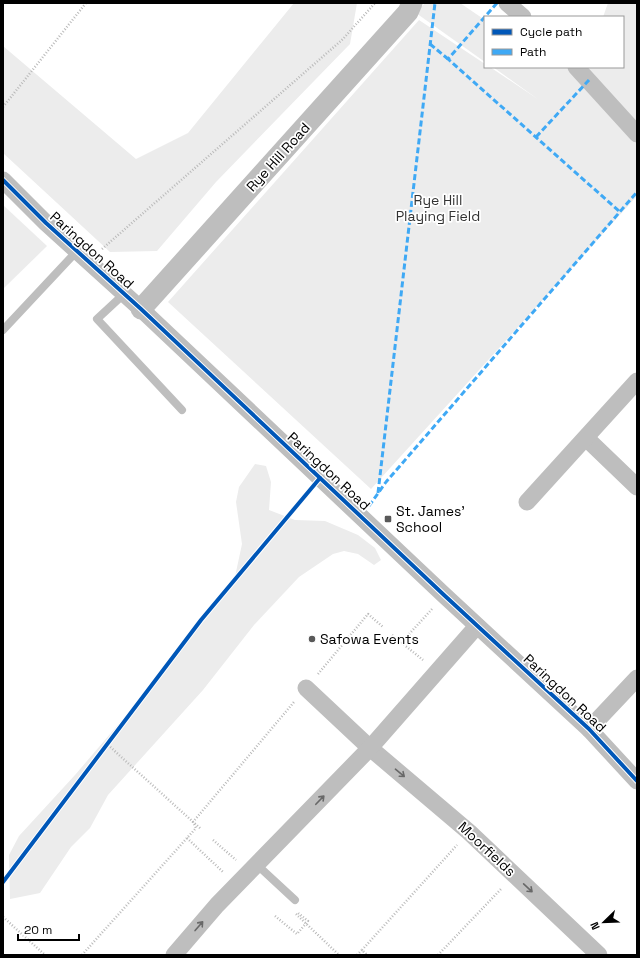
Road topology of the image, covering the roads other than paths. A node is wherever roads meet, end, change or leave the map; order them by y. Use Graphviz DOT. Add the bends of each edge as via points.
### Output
graph roads {
  1 [pos="412,3"];
  2 [pos="507,3"];
  3 [pos="522,16"];
  4 [pos="577,68"];
  5 [pos="637,134"];
  6 [pos="3,180"];
  7 [pos="77,251"];
  8 [pos="124,294"];
  9 [pos="141,309"];
  10 [pos="3,330"];
  11 [pos="637,381"];
  12 [pos="182,410"];
  13 [pos="586,438"];
  14 [pos="637,487"];
  15 [pos="528,502"];
  16 [pos="477,626"];
  17 [pos="637,678"];
  18 [pos="306,688"];
  19 [pos="589,729"];
  20 [pos="370,748"];
  21 [pos="637,781"];
  22 [pos="256,864"];
  23 [pos="295,900"];
  24 [pos="174,955"];
  25 [pos="599,955"];
  1 -- 9 [label="street, Rye Hill Road" via="408,12"];
  2 -- 3 [label="street"];
  4 -- 5 [label="street"];
  6 -- 7 [label="street, Paringdon Road"];
  7 -- 8 [label="street, Paringdon Road"];
  7 -- 10 [label="lane"];
  8 -- 9 [label="street, Paringdon Road"];
  8 -- 12 [label="lane" via="97,319"];
  9 -- 16 [label="street, Paringdon Road"];
  11 -- 13 [label="street"];
  13 -- 14 [label="street"];
  13 -- 15 [label="street"];
  16 -- 19 [label="street, Paringdon Road"];
  16 -- 20 [label="street"];
  17 -- 19 [label="street"];
  18 -- 20 [label="street, Moorfields"];
  19 -- 21 [label="street, Paringdon Road"];
  22 -- 20 [label="street, one-way"];
  20 -- 25 [label="street, Moorfields, one-way" via="469,832"];
  22 -- 23 [label="lane"];
  24 -- 22 [label="street, one-way"];
}
